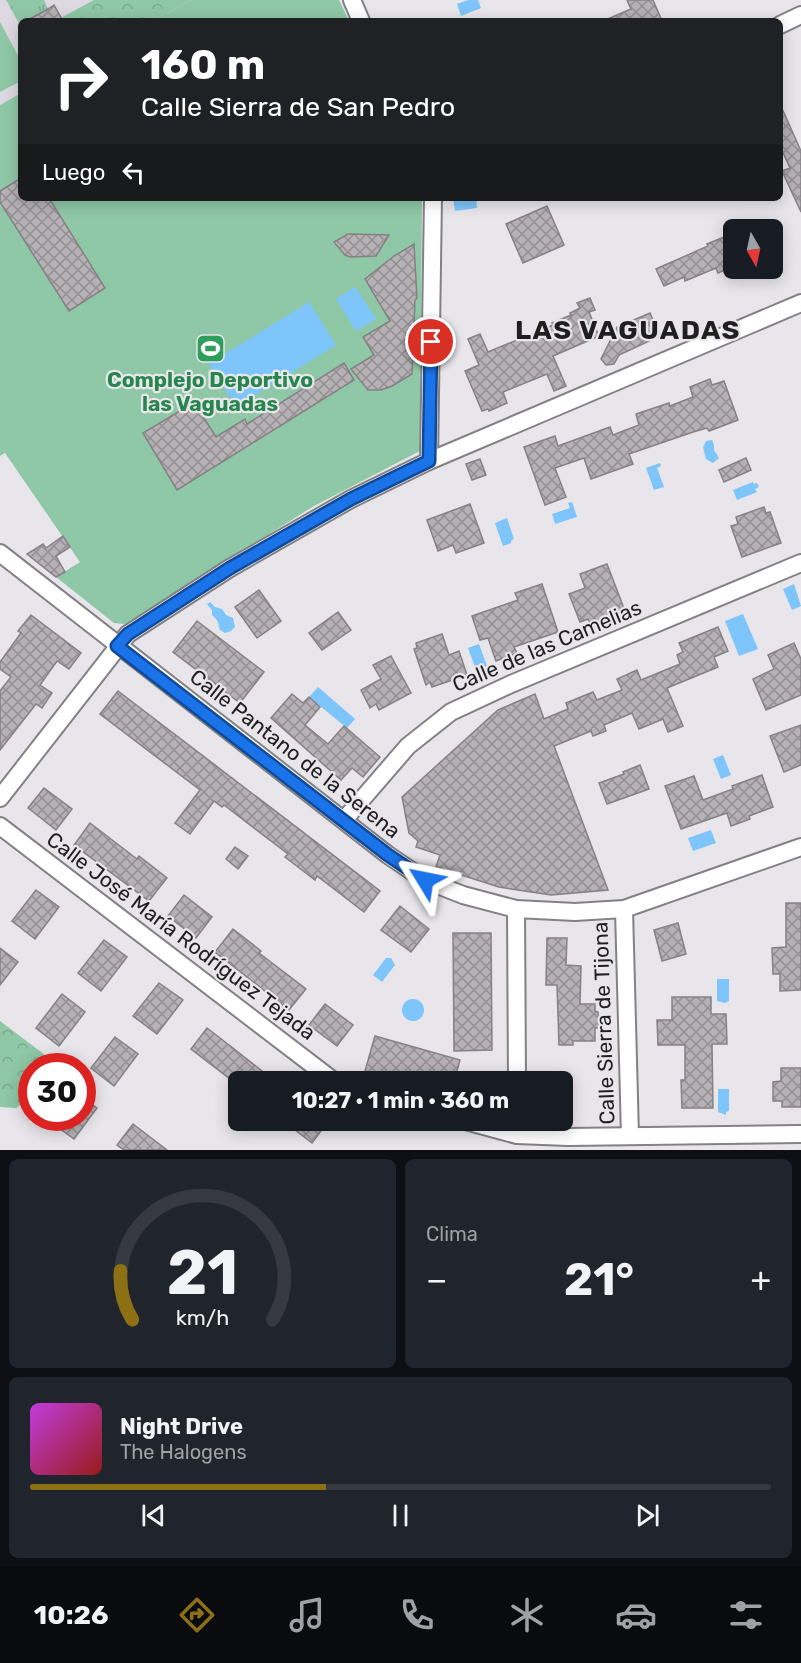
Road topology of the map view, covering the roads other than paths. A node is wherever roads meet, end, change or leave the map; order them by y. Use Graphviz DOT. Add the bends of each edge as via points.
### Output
graph roads {
  1 [pos="352,0"];
  2 [pos="801,15"];
  3 [pos="360,18"];
  4 [pos="783,24"];
  5 [pos="433,201"];
  6 [pos="801,303"];
  7 [pos="429,461"];
  8 [pos="0,553"];
  9 [pos="801,563"];
  10 [pos="117,646"];
  11 [pos="0,798"];
  12 [pos="344,820"];
  13 [pos="0,826"];
  14 [pos="801,847"];
  15 [pos="516,909"];
  16 [pos="624,909"];
  17 [pos="320,1071"];
  18 [pos="517,1071"];
  19 [pos="559,1131"];
  20 [pos="801,1134"];
  21 [pos="630,1136"];
  1 -- 3 [label="street"];
  2 -- 4 [label="street"];
  5 -- 7 [label="street"];
  6 -- 7 [label="street"];
  7 -- 10 [label="street" via="351,499 230,568 128,634"];
  8 -- 10 [label="street, Calle Pantano de la Serena"];
  9 -- 12 [label="street, Calle de las Camelias" via="451,712 408,746"];
  10 -- 11 [label="street"];
  10 -- 12 [label="street, Calle Pantano de la Serena"];
  12 -- 15 [label="street, Calle Pantano de la Serena" via="425,880"];
  13 -- 17 [label="street, Calle José María Rodríguez Tejada"];
  14 -- 16 [label="street, Calle Pantano de la Serena"];
  15 -- 16 [label="street, Calle Pantano de la Serena"];
  15 -- 18 [label="street"];
  16 -- 21 [label="street, Calle Sierra de Tijona"];
  19 -- 21 [label="street"];
  20 -- 21 [label="street"];
}
